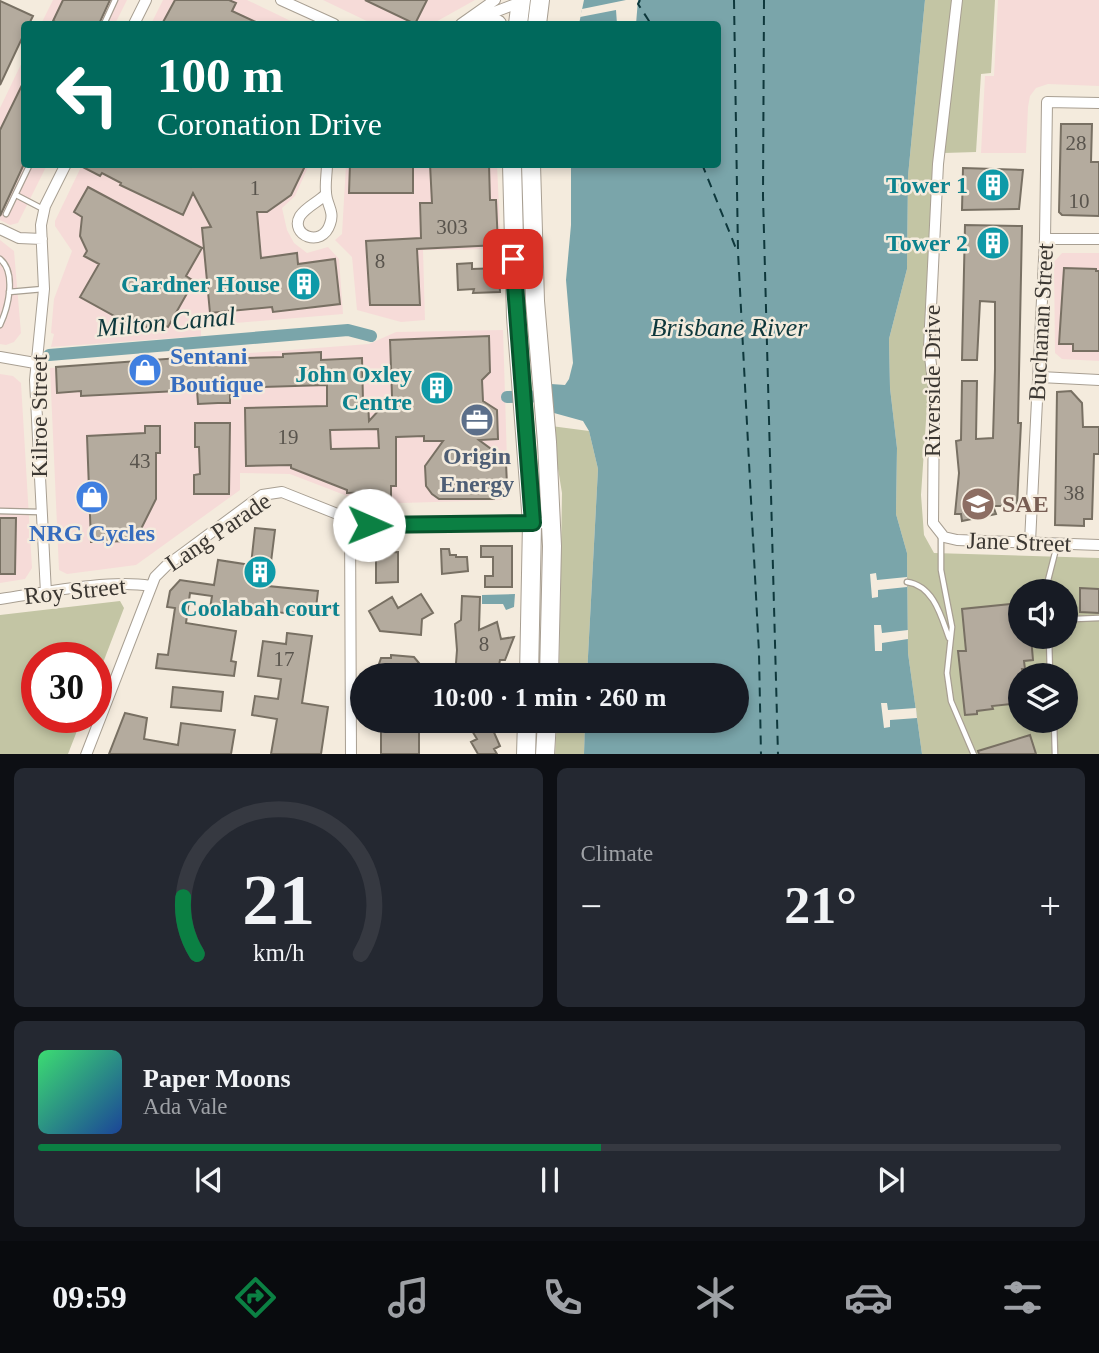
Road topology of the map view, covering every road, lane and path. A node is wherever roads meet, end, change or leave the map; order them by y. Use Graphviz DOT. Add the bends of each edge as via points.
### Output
graph roads {
  1 [pos="115,0"];
  2 [pos="146,0"];
  3 [pos="281,0"];
  4 [pos="495,0"];
  5 [pos="540,0"];
  6 [pos="957,0"];
  7 [pos="522,1"];
  8 [pos="105,21"];
  9 [pos="136,21"];
  10 [pos="327,21"];
  11 [pos="465,21"];
  12 [pos="487,21"];
  13 [pos="519,21"];
  14 [pos="537,21"];
  15 [pos="1099,103"];
  16 [pos="28,168"];
  17 [pos="64,168"];
  18 [pos="327,168"];
  19 [pos="512,168"];
  20 [pos="531,168"];
  21 [pos="16,195"];
  22 [pos="326,195"];
  23 [pos="44,210"];
  24 [pos="6,214"];
  25 [pos="0,229"];
  26 [pos="42,239"];
  27 [pos="1045,239"];
  28 [pos="1099,239"];
  29 [pos="0,259"];
  30 [pos="44,289"];
  31 [pos="9,292"];
  32 [pos="0,325"];
  33 [pos="0,357"];
  34 [pos="35,363"];
  35 [pos="1040,377"];
  36 [pos="1099,380"];
  37 [pos="0,511"];
  38 [pos="41,512"];
  39 [pos="350,519"];
  40 [pos="542,523"];
  41 [pos="940,533"];
  42 [pos="1030,542"];
  43 [pos="1057,544"];
  44 [pos="1099,545"];
  45 [pos="1048,579"];
  46 [pos="907,582"];
  47 [pos="150,586"];
  48 [pos="46,593"];
  49 [pos="0,598"];
  50 [pos="1099,618"];
  51 [pos="1078,619"];
  52 [pos="950,642"];
  53 [pos="530,663"];
  54 [pos="547,663"];
  55 [pos="527,733"];
  56 [pos="546,733"];
  57 [pos="1054,733"];
  58 [pos="86,754"];
  59 [pos="351,754"];
  60 [pos="526,754"];
  61 [pos="545,754"];
  62 [pos="974,754"];
  63 [pos="1055,754"];
  1 -- 8 [label="lane"];
  2 -- 9 [label="street"];
  3 -- 10 [label="street"];
  4 -- 11 [label="street"];
  5 -- 14 [label="highway"];
  6 -- 41 [label="street, Riverside Drive" via="938,164 929,348 934,390 932,517"];
  7 -- 12 [label="street"];
  7 -- 13 [label="highway"];
  15 -- 27 [label="street, Buchanan Street" via="1047,102"];
  16 -- 21 [label="lane"];
  17 -- 23 [label="street"];
  18 -- 22 [label="street"];
  19 -- 40 [label="highway" via="521,363"];
  20 -- 40 [label="highway" via="534,301 544,415"];
  21 -- 23 [label="lane"];
  21 -- 24 [label="lane"];
  23 -- 26 [label="street, Kilroe Street"];
  25 -- 26 [label="street" via="19,238"];
  26 -- 30 [label="street, Kilroe Street"];
  27 -- 28 [label="street"];
  27 -- 35 [label="street, Buchanan Street"];
  29 -- 31 [label="lane" via="7,266"];
  30 -- 31 [label="lane"];
  30 -- 34 [label="street, Kilroe Street"];
  31 -- 32 [label="lane"];
  33 -- 34 [label="street"];
  34 -- 38 [label="street, Kilroe Street"];
  35 -- 36 [label="street"];
  35 -- 42 [label="street, Buchanan Street"];
  37 -- 38 [label="lane"];
  38 -- 48 [label="street, Kilroe Street"];
  39 -- 40 [label="street, Lang Parade" via="377,526"];
  39 -- 47 [label="street, Lang Parade" via="282,492 268,493 166,566"];
  39 -- 59 [label="street"];
  40 -- 53 [label="highway"];
  40 -- 54 [label="highway"];
  41 -- 42 [label="street, Jane Street" via="957,540"];
  41 -- 52 [label="lane, Riverside Drive"];
  42 -- 43 [label="street, Jane Street"];
  43 -- 44 [label="street, Jane Street"];
  43 -- 45 [label="lane"];
  46 -- 52 [label="lane" via="930,595"];
  47 -- 48 [label="street, Roy Street" via="126,584"];
  47 -- 58 [label="street, Lang Parade"];
  48 -- 49 [label="street, Roy Street"];
  50 -- 51 [label="lane"];
  52 -- 62 [label="lane, Riverside Drive" via="947,673 951,702"];
  55 -- 60 [label="highway"];
  56 -- 61 [label="highway"];
  57 -- 63 [label="lane"];
}
